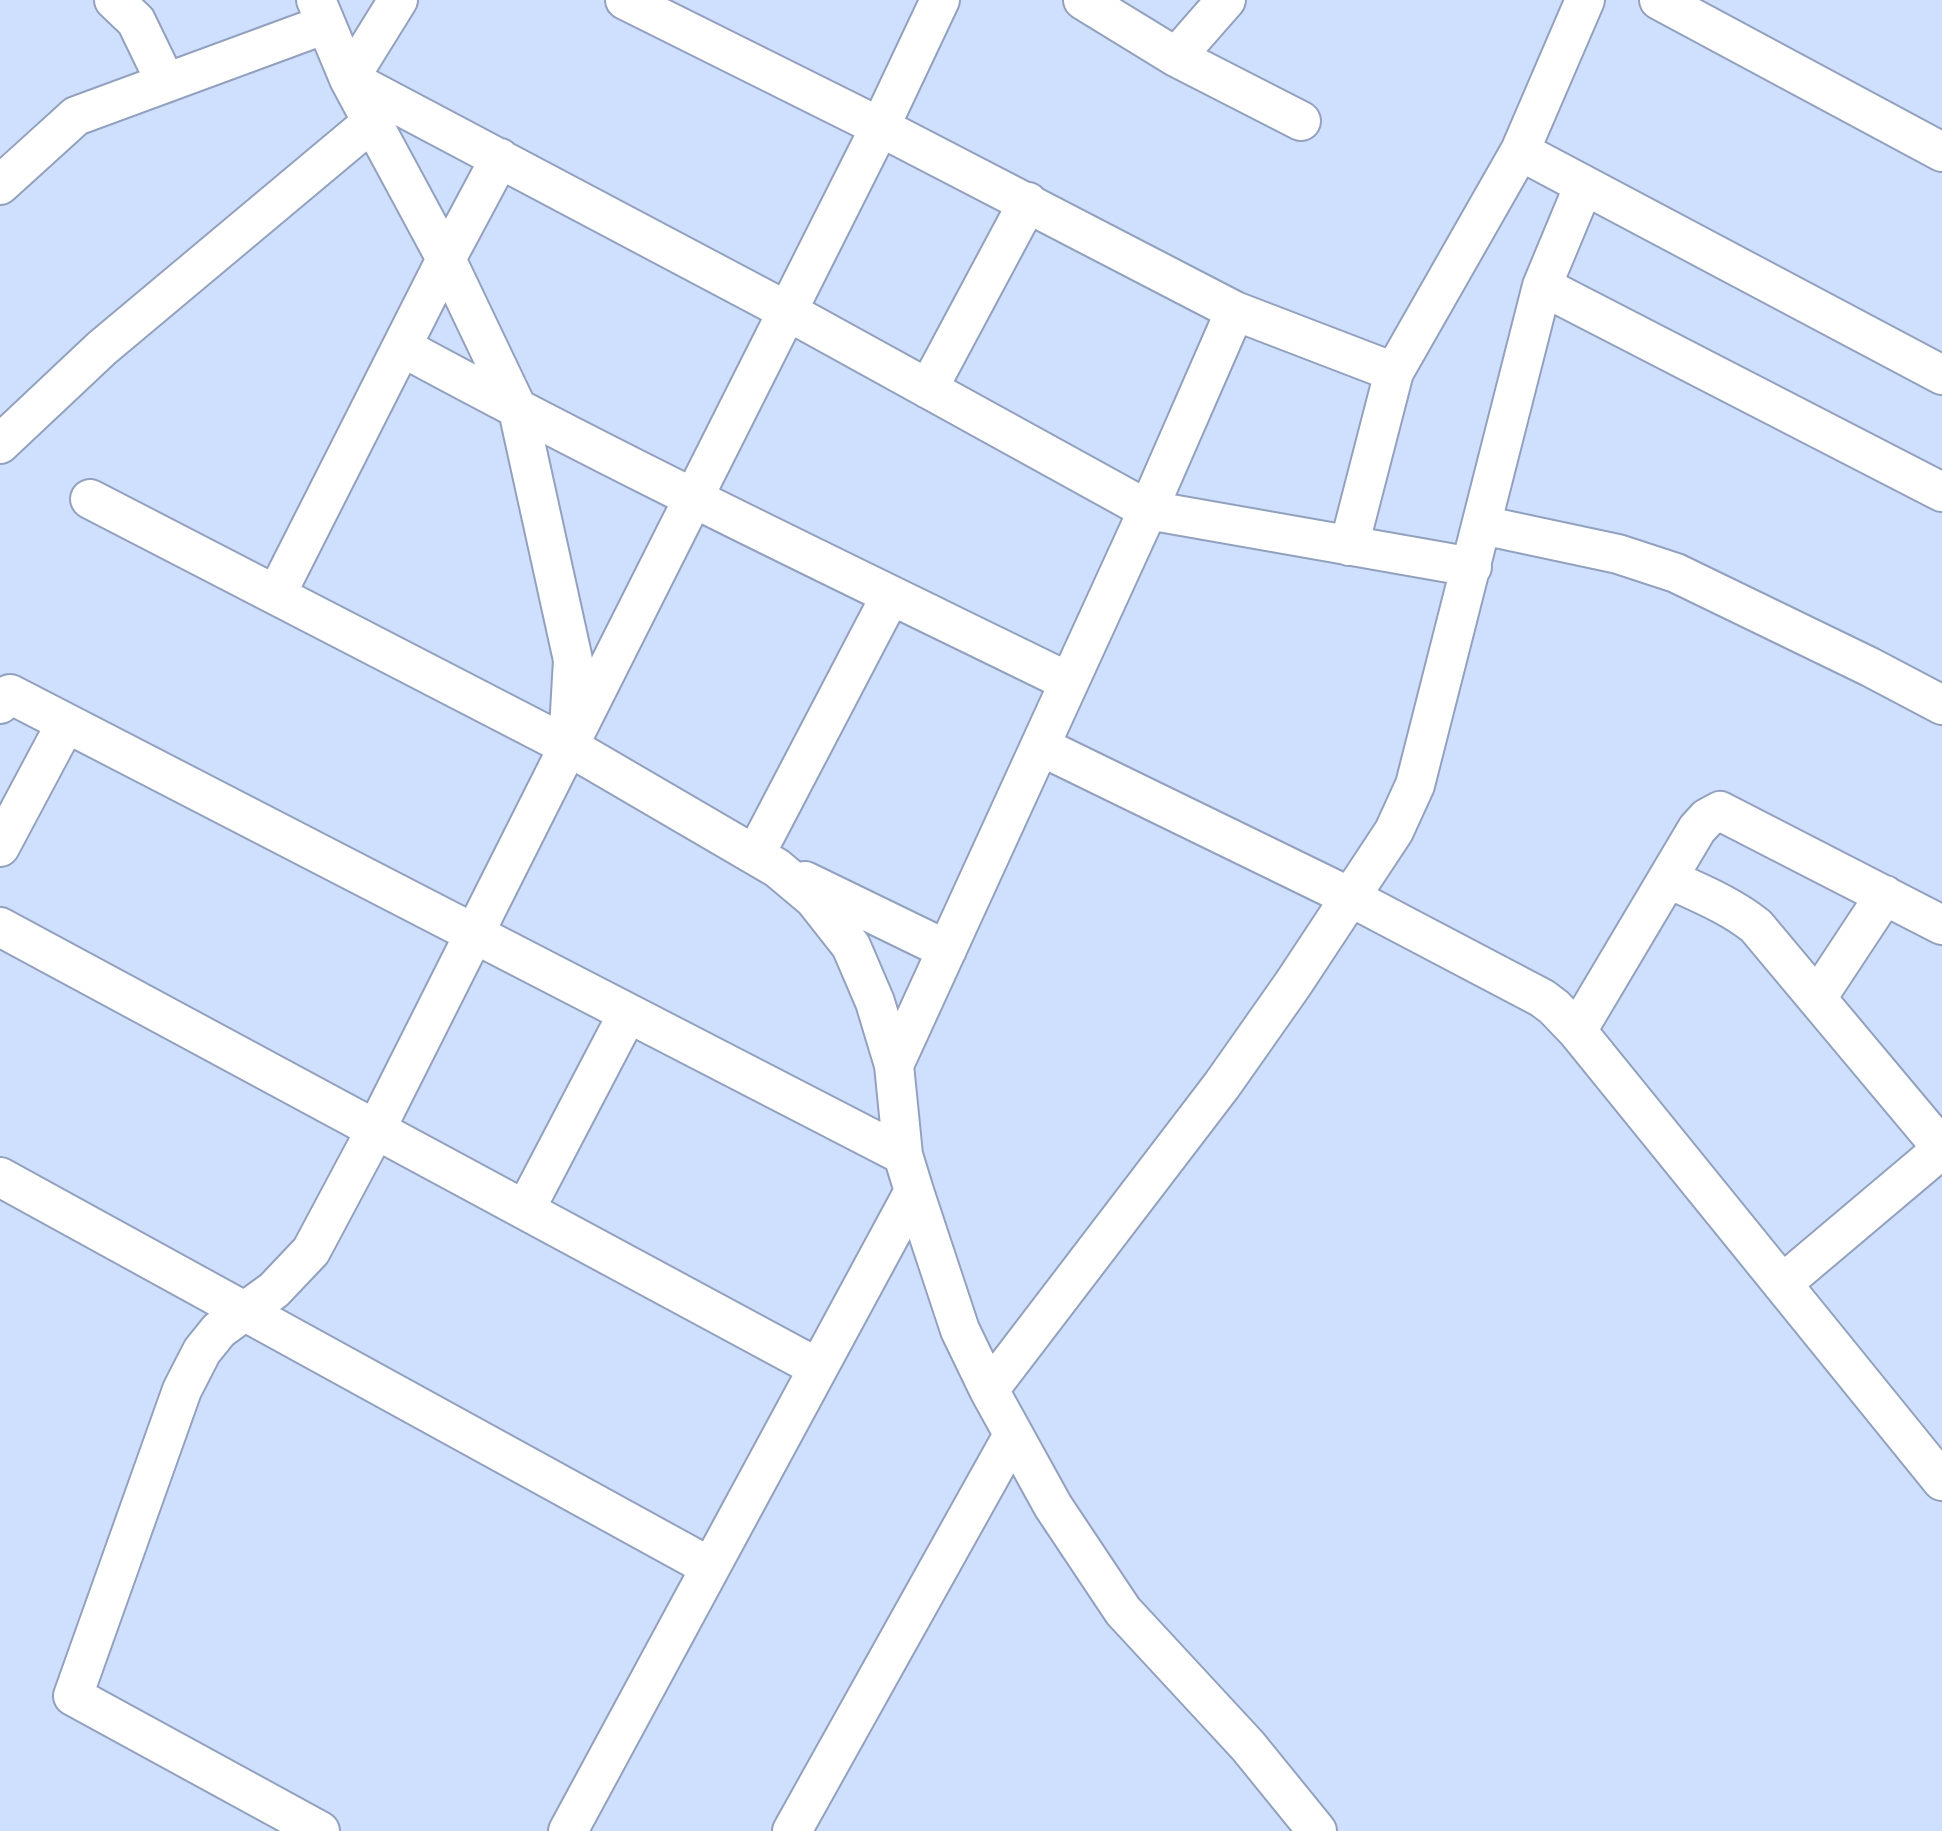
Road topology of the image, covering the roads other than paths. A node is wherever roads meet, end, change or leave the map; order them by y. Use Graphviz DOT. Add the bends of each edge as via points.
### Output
graph roads {
  1 [pos="114,0"];
  2 [pos="398,0"];
  3 [pos="625,0"];
  4 [pos="940,0"];
  5 [pos="1083,0"];
  6 [pos="1226,0"];
  7 [pos="1585,0"];
  8 [pos="1659,0"];
  9 [pos="321,12"];
  10 [pos="1176,57"];
  11 [pos="349,79"];
  12 [pos="166,83"];
  13 [pos="1301,121"];
  14 [pos="372,122"];
  15 [pos="880,127"];
  16 [pos="1520,151"];
  17 [pos="1942,152"];
  18 [pos="500,158"];
  19 [pos="0,185"];
  20 [pos="1584,185"];
  21 [pos="1028,202"];
  22 [pos="446,259"];
  23 [pos="1542,286"];
  24 [pos="787,311"];
  25 [pos="1235,311"];
  26 [pos="402,347"];
  27 [pos="1394,372"];
  28 [pos="1942,375"];
  29 [pos="928,389"];
  30 [pos="518,410"];
  31 [pos="0,444"];
  32 [pos="1942,492"];
  33 [pos="693,498"];
  34 [pos="90,499"];
  35 [pos="1148,510"];
  36 [pos="1482,525"];
  37 [pos="1349,546"];
  38 [pos="1472,567"];
  39 [pos="276,595"];
  40 [pos="891,595"];
  41 [pos="1069,682"];
  42 [pos="0,704"];
  43 [pos="1942,705"];
  44 [pos="66,723"];
  45 [pos="568,746"];
  46 [pos="1040,746"];
  47 [pos="0,847"];
  48 [pos="766,862"];
  49 [pos="1669,879"];
  50 [pos="1885,895"];
  51 [pos="1350,897"];
  52 [pos="1942,925"];
  53 [pos="0,927"];
  54 [pos="474,934"];
  55 [pos="947,950"];
  56 [pos="1817,998"];
  57 [pos="628,1013"];
  58 [pos="1577,1031"];
  59 [pos="894,1065"];
  60 [pos="376,1129"];
  61 [pos="1938,1134"];
  62 [pos="908,1173"];
  63 [pos="0,1177"];
  64 [pos="525,1210"];
  65 [pos="1783,1284"];
  66 [pos="243,1311"];
  67 [pos="818,1368"];
  68 [pos="989,1390"];
  69 [pos="1013,1435"];
  70 [pos="1942,1481"];
  71 [pos="710,1567"];
  72 [pos="1305,1827"];
  73 [pos="320,1831"];
  74 [pos="568,1831"];
  75 [pos="792,1831"];
  1 -- 12 [label="street" via="136,20"];
  2 -- 11 [label="street"];
  3 -- 15 [label="street"];
  4 -- 15 [label="street"];
  5 -- 10 [label="street"];
  6 -- 10 [label="street"];
  7 -- 16 [label="street"];
  8 -- 17 [label="street"];
  9 -- 11 [label="street"];
  9 -- 12 [label="street"];
  10 -- 13 [label="street"];
  11 -- 14 [label="street"];
  11 -- 18 [label="street"];
  12 -- 19 [label="street" via="76,116"];
  14 -- 22 [label="street"];
  14 -- 31 [label="street" via="102,348"];
  15 -- 21 [label="street"];
  15 -- 24 [label="street"];
  16 -- 20 [label="street"];
  16 -- 27 [label="street"];
  18 -- 22 [label="street"];
  18 -- 24 [label="street"];
  20 -- 23 [label="street"];
  20 -- 28 [label="street"];
  21 -- 25 [label="street"];
  21 -- 29 [label="street"];
  22 -- 26 [label="street"];
  22 -- 30 [label="street"];
  23 -- 32 [label="street"];
  23 -- 36 [label="street"];
  24 -- 29 [label="street"];
  24 -- 33 [label="street"];
  25 -- 27 [label="street"];
  25 -- 35 [label="street"];
  26 -- 30 [label="street"];
  26 -- 39 [label="street"];
  27 -- 37 [label="street"];
  29 -- 35 [label="street"];
  30 -- 33 [label="street"];
  30 -- 45 [label="street" via="573,660"];
  33 -- 40 [label="street"];
  33 -- 45 [label="street"];
  34 -- 39 [label="street"];
  35 -- 37 [label="street"];
  35 -- 41 [label="street"];
  36 -- 38 [label="street"];
  36 -- 43 [label="street" via="1618,554 1676,573"];
  37 -- 38 [label="street"];
  38 -- 51 [label="street" via="1415,785 1394,831"];
  39 -- 45 [label="street"];
  40 -- 41 [label="street"];
  40 -- 48 [label="street"];
  41 -- 46 [label="street"];
  42 -- 44 [label="street" via="10,694"];
  44 -- 47 [label="street"];
  44 -- 54 [label="street"];
  45 -- 48 [label="street"];
  45 -- 54 [label="street"];
  46 -- 51 [label="street"];
  46 -- 55 [label="street"];
  48 -- 55 [label="street"];
  48 -- 59 [label="street" via="814,899 851,946 875,1002"];
  49 -- 50 [label="street" via="1697,829 1720,811"];
  49 -- 56 [label="street" via="1744,916"];
  49 -- 58 [label="street"];
  50 -- 52 [label="street"];
  50 -- 56 [label="street"];
  51 -- 58 [label="street" via="1542,998"];
  51 -- 68 [label="street" via="1222,1085"];
  53 -- 60 [label="street"];
  54 -- 57 [label="street"];
  54 -- 60 [label="street"];
  55 -- 59 [label="street"];
  56 -- 61 [label="street"];
  57 -- 62 [label="street"];
  57 -- 64 [label="street"];
  58 -- 65 [label="street"];
  59 -- 62 [label="street"];
  60 -- 64 [label="street"];
  60 -- 66 [label="street" via="311,1251 274,1290"];
  61 -- 65 [label="street"];
  62 -- 67 [label="street"];
  62 -- 68 [label="street" via="961,1330"];
  63 -- 66 [label="street"];
  64 -- 67 [label="street"];
  65 -- 70 [label="street"];
  66 -- 71 [label="street"];
  66 -- 73 [label="street" via="202,1351 182,1390 73,1696"];
  67 -- 71 [label="street"];
  68 -- 69 [label="street"];
  69 -- 72 [label="street" via="1053,1506 1123,1611 1248,1746"];
  69 -- 75 [label="street"];
  71 -- 74 [label="street"];
}
